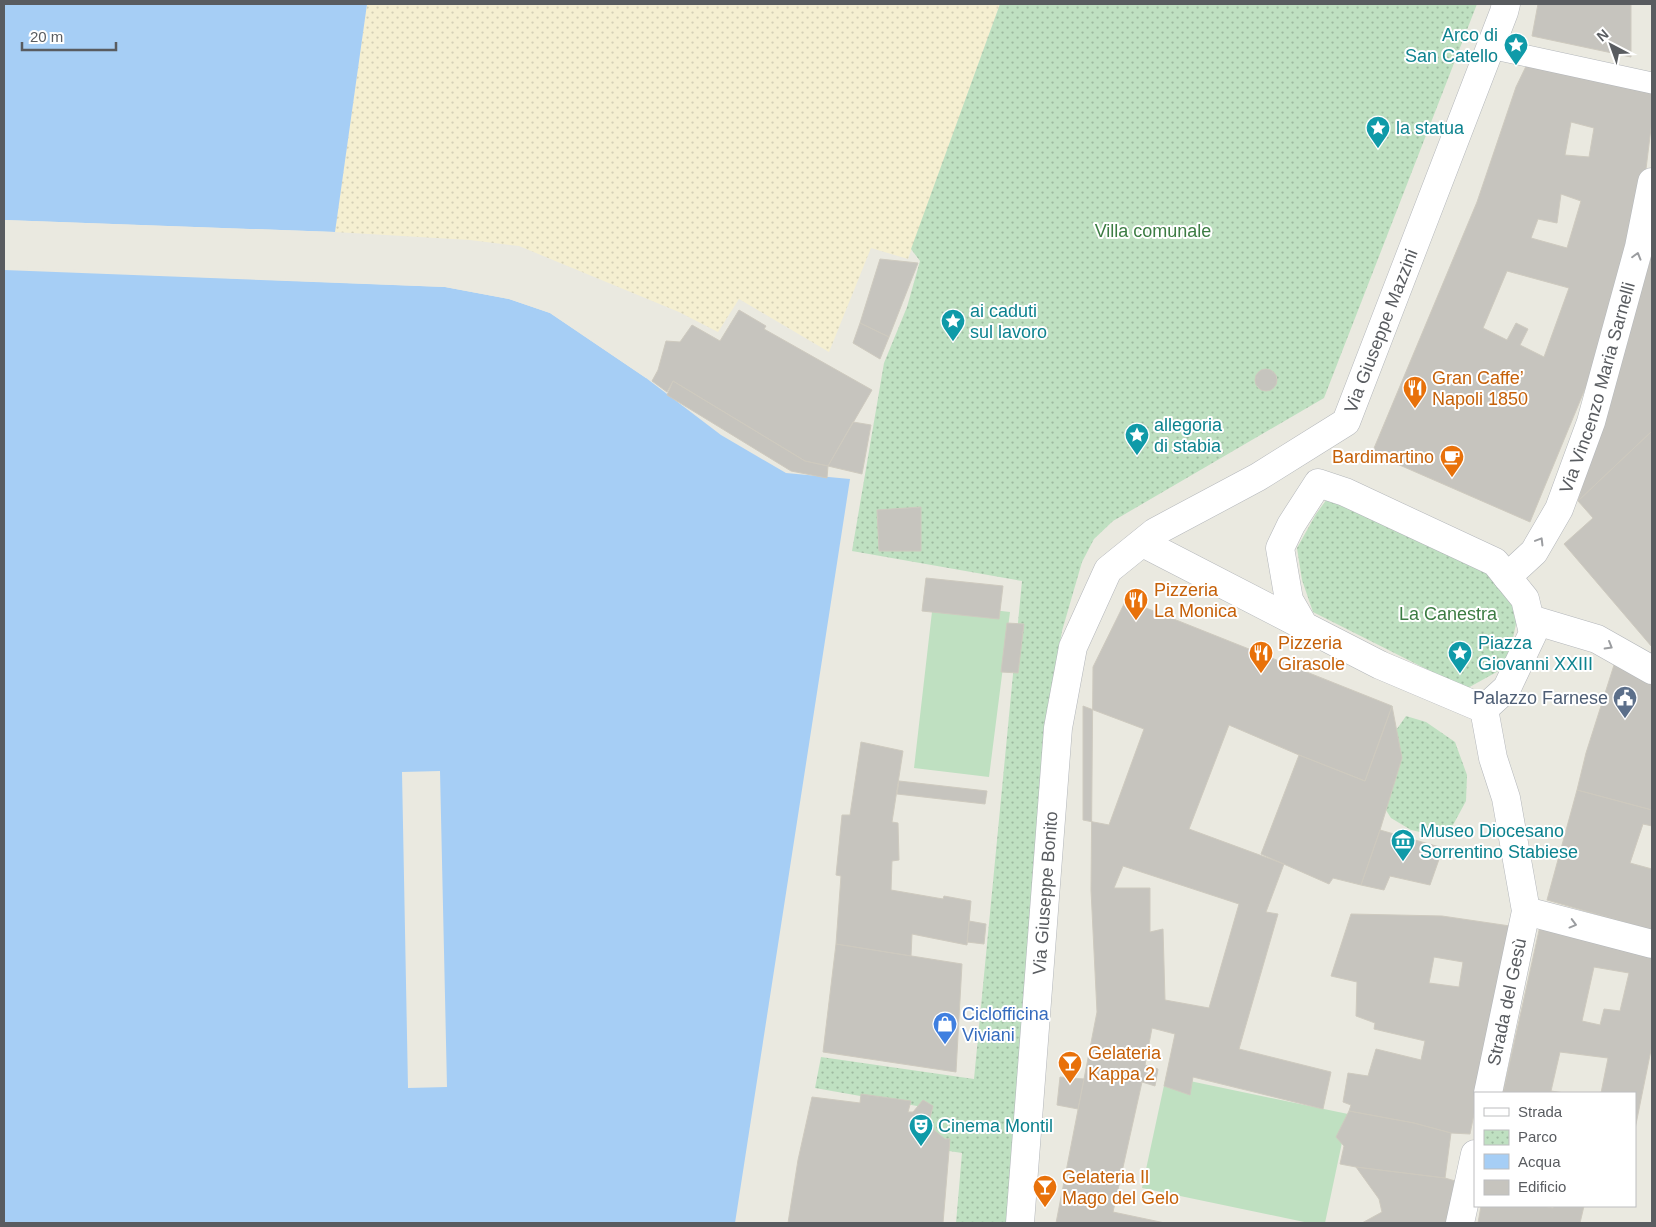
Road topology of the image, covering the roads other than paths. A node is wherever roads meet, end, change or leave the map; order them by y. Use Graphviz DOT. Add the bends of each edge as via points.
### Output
graph roads {
  1 [pos="1506,4"];
  2 [pos="1490,48"];
  3 [pos="1652,83"];
  4 [pos="1652,182"];
  5 [pos="1301,451"];
  6 [pos="1318,483"];
  7 [pos="1143,543"];
  8 [pos="1108,570"];
  9 [pos="1507,577"];
  10 [pos="1530,619"];
  11 [pos="1304,626"];
  12 [pos="1652,670"];
  13 [pos="1484,709"];
  14 [pos="1526,911"];
  15 [pos="1652,944"];
  16 [pos="1488,1092"];
  17 [pos="1474,1159"];
  18 [pos="1020,1223"];
  19 [pos="1460,1223"];
  1 -- 2 [label="street, Via Giuseppe Mazzini"];
  2 -- 3 [label="street"];
  2 -- 5 [label="street, Via Giuseppe Mazzini" via="1346,422"];
  9 -- 4 [label="street, Via Vincenzo Maria Sarnelli, one-way" via="1534,552 1559,509 1590,422 1640,247"];
  5 -- 6 [label="street"];
  5 -- 7 [label="street, Via Giuseppe Mazzini" via="1258,478 1156,532"];
  6 -- 9 [label="street" via="1345,492 1495,562"];
  6 -- 11 [label="street" via="1280,548 1289,600"];
  7 -- 8 [label="street, Via Giuseppe Mazzini"];
  7 -- 11 [label="street"];
  8 -- 18 [label="street, Via Giuseppe Bonito" via="1073,647 1058,728"];
  9 -- 10 [label="street" via="1525,599"];
  10 -- 12 [label="street, one-way" via="1598,639"];
  10 -- 13 [label="street" via="1533,633 1507,688"];
  11 -- 13 [label="street" via="1380,665"];
  13 -- 14 [label="street" via="1493,758 1506,798"];
  14 -- 15 [label="street, one-way"];
  14 -- 16 [label="street, Strada del Gesù"];
  17 -- 19 [label="street"];
}
